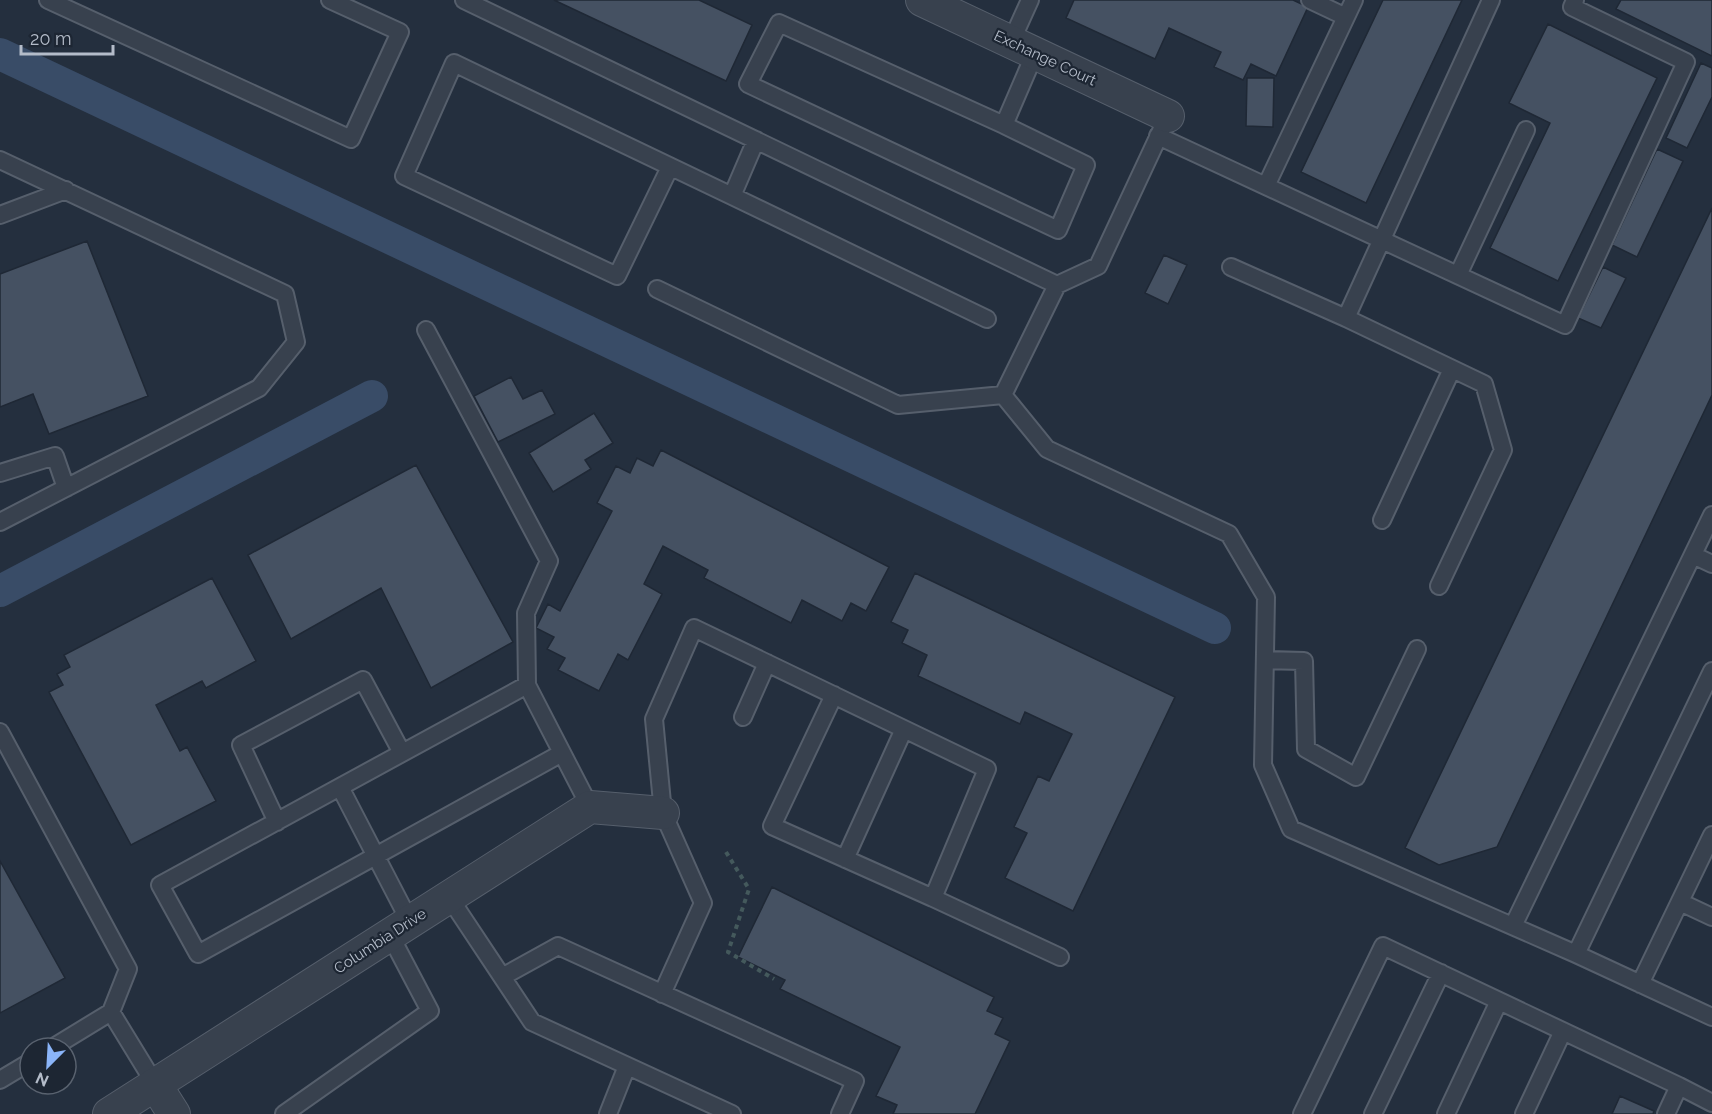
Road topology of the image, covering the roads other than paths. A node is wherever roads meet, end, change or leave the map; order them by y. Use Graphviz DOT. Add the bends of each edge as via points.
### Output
graph roads {
  1 [pos="48,0"];
  2 [pos="330,0"];
  3 [pos="464,0"];
  4 [pos="922,0"];
  5 [pos="1030,0"];
  6 [pos="1310,0"];
  7 [pos="1354,0"];
  8 [pos="1491,0"];
  9 [pos="1573,3"];
  10 [pos="1346,17"];
  11 [pos="1023,47"];
  12 [pos="1004,125"];
  13 [pos="1163,126"];
  14 [pos="1526,130"];
  15 [pos="756,141"];
  16 [pos="0,160"];
  17 [pos="670,167"];
  18 [pos="1266,186"];
  19 [pos="66,190"];
  20 [pos="732,196"];
  21 [pos="0,215"];
  22 [pos="1381,239"];
  23 [pos="1231,267"];
  24 [pos="1458,275"];
  25 [pos="1057,285"];
  26 [pos="657,290"];
  27 [pos="1346,318"];
  28 [pos="987,319"];
  29 [pos="426,330"];
  30 [pos="1452,369"];
  31 [pos="1004,395"];
  32 [pos="0,473"];
  33 [pos="66,488"];
  34 [pos="1712,515"];
  35 [pos="1383,520"];
  36 [pos="0,522"];
  37 [pos="1693,555"];
  38 [pos="1712,564"];
  39 [pos="1439,586"];
  40 [pos="1417,649"];
  41 [pos="1265,660"];
  42 [pos="767,663"];
  43 [pos="1712,671"];
  44 [pos="527,685"];
  45 [pos="834,695"];
  46 [pos="743,717"];
  47 [pos="904,729"];
  48 [pos="0,732"];
  49 [pos="402,753"];
  50 [pos="562,753"];
  51 [pos="340,787"];
  52 [pos="590,807"];
  53 [pos="663,813"];
  54 [pos="277,822"];
  55 [pos="1712,835"];
  56 [pos="375,856"];
  57 [pos="845,859"];
  58 [pos="449,897"];
  59 [pos="933,898"];
  60 [pos="1680,902"];
  61 [pos="1712,917"];
  62 [pos="1513,926"];
  63 [pos="400,928"];
  64 [pos="1576,954"];
  65 [pos="1060,957"];
  66 [pos="1441,974"];
  67 [pos="502,977"];
  68 [pos="1640,984"];
  69 [pos="663,994"];
  70 [pos="1499,1001"];
  71 [pos="111,1012"];
  72 [pos="1712,1017"];
  73 [pos="1563,1031"];
  74 [pos="72,1036"];
  75 [pos="627,1066"];
  76 [pos="18,1069"];
  77 [pos="0,1080"];
  78 [pos="155,1084"];
  79 [pos="1679,1086"];
  80 [pos="1712,1102"];
  81 [pos="109,1114"];
  82 [pos="174,1114"];
  83 [pos="284,1114"];
  84 [pos="608,1114"];
  85 [pos="732,1114"];
  86 [pos="840,1114"];
  87 [pos="1302,1114"];
  88 [pos="1374,1114"];
  89 [pos="1446,1114"];
  90 [pos="1524,1114"];
  91 [pos="1666,1114"];
  1 -- 2 [label="lane" via="351,139 400,32"];
  3 -- 15 [label="lane"];
  4 -- 11 [label="street, Exchange Court"];
  5 -- 11 [label="lane"];
  6 -- 10 [label="lane"];
  7 -- 10 [label="lane"];
  8 -- 22 [label="lane"];
  9 -- 24 [label="lane" via="1686,62 1565,325"];
  10 -- 18 [label="lane"];
  11 -- 12 [label="lane"];
  11 -- 13 [label="street, Exchange Court"];
  12 -- 12 [label="lane" via="1086,165 1058,230 748,84 779,22"];
  13 -- 18 [label="lane"];
  13 -- 25 [label="lane" via="1098,266"];
  14 -- 24 [label="lane"];
  15 -- 20 [label="lane"];
  15 -- 25 [label="lane"];
  16 -- 19 [label="lane"];
  17 -- 17 [label="lane" via="454,63 404,176 617,276"];
  17 -- 20 [label="lane"];
  18 -- 22 [label="lane"];
  19 -- 21 [label="lane"];
  19 -- 33 [label="lane" via="285,294 296,342 259,388"];
  20 -- 28 [label="lane"];
  22 -- 24 [label="lane"];
  22 -- 27 [label="lane"];
  23 -- 27 [label="lane"];
  25 -- 31 [label="lane"];
  26 -- 31 [label="lane" via="898,405"];
  27 -- 30 [label="lane"];
  29 -- 44 [label="lane" via="549,561 526,613"];
  30 -- 35 [label="lane"];
  30 -- 39 [label="lane" via="1484,384 1503,450"];
  31 -- 41 [label="lane" via="1047,448 1229,534 1266,597"];
  32 -- 33 [label="lane" via="55,456"];
  33 -- 36 [label="lane"];
  34 -- 37 [label="lane"];
  37 -- 38 [label="lane"];
  37 -- 62 [label="lane"];
  40 -- 41 [label="lane" via="1356,777 1306,749 1304,661"];
  41 -- 62 [label="lane" via="1263,765 1291,829"];
  42 -- 45 [label="lane"];
  42 -- 46 [label="lane"];
  42 -- 53 [label="lane" via="693,627 654,719"];
  43 -- 64 [label="lane"];
  44 -- 49 [label="lane"];
  44 -- 50 [label="lane"];
  45 -- 47 [label="lane"];
  45 -- 57 [label="lane" via="772,826"];
  47 -- 57 [label="lane"];
  47 -- 59 [label="lane" via="987,769"];
  48 -- 71 [label="lane" via="128,969"];
  49 -- 51 [label="lane"];
  49 -- 54 [label="lane" via="363,680 241,745"];
  50 -- 52 [label="lane"];
  50 -- 56 [label="lane"];
  51 -- 54 [label="lane"];
  51 -- 56 [label="lane"];
  52 -- 53 [label="street"];
  52 -- 58 [label="street, Columbia Drive"];
  53 -- 69 [label="lane" via="703,903"];
  54 -- 56 [label="lane" via="160,885 198,954"];
  55 -- 60 [label="lane"];
  56 -- 63 [label="lane"];
  57 -- 59 [label="lane"];
  58 -- 63 [label="street, Columbia Drive"];
  58 -- 67 [label="lane"];
  59 -- 65 [label="lane"];
  60 -- 61 [label="lane"];
  60 -- 68 [label="lane"];
  62 -- 64 [label="lane"];
  63 -- 78 [label="street, Columbia Drive"];
  63 -- 83 [label="lane" via="430,1011"];
  64 -- 68 [label="lane"];
  66 -- 70 [label="lane"];
  66 -- 87 [label="lane" via="1383,946"];
  66 -- 88 [label="lane"];
  67 -- 69 [label="lane" via="558,946"];
  67 -- 75 [label="lane" via="532,1022"];
  68 -- 72 [label="lane"];
  69 -- 86 [label="lane" via="855,1081"];
  70 -- 73 [label="lane"];
  70 -- 89 [label="lane"];
  71 -- 74 [label="lane"];
  71 -- 78 [label="lane"];
  73 -- 79 [label="lane"];
  73 -- 90 [label="lane"];
  75 -- 84 [label="lane"];
  75 -- 85 [label="lane"];
  76 -- 77 [label="lane"];
  78 -- 81 [label="street, Columbia Drive"];
  78 -- 82 [label="street"];
  79 -- 80 [label="lane"];
  79 -- 91 [label="lane"];
}
